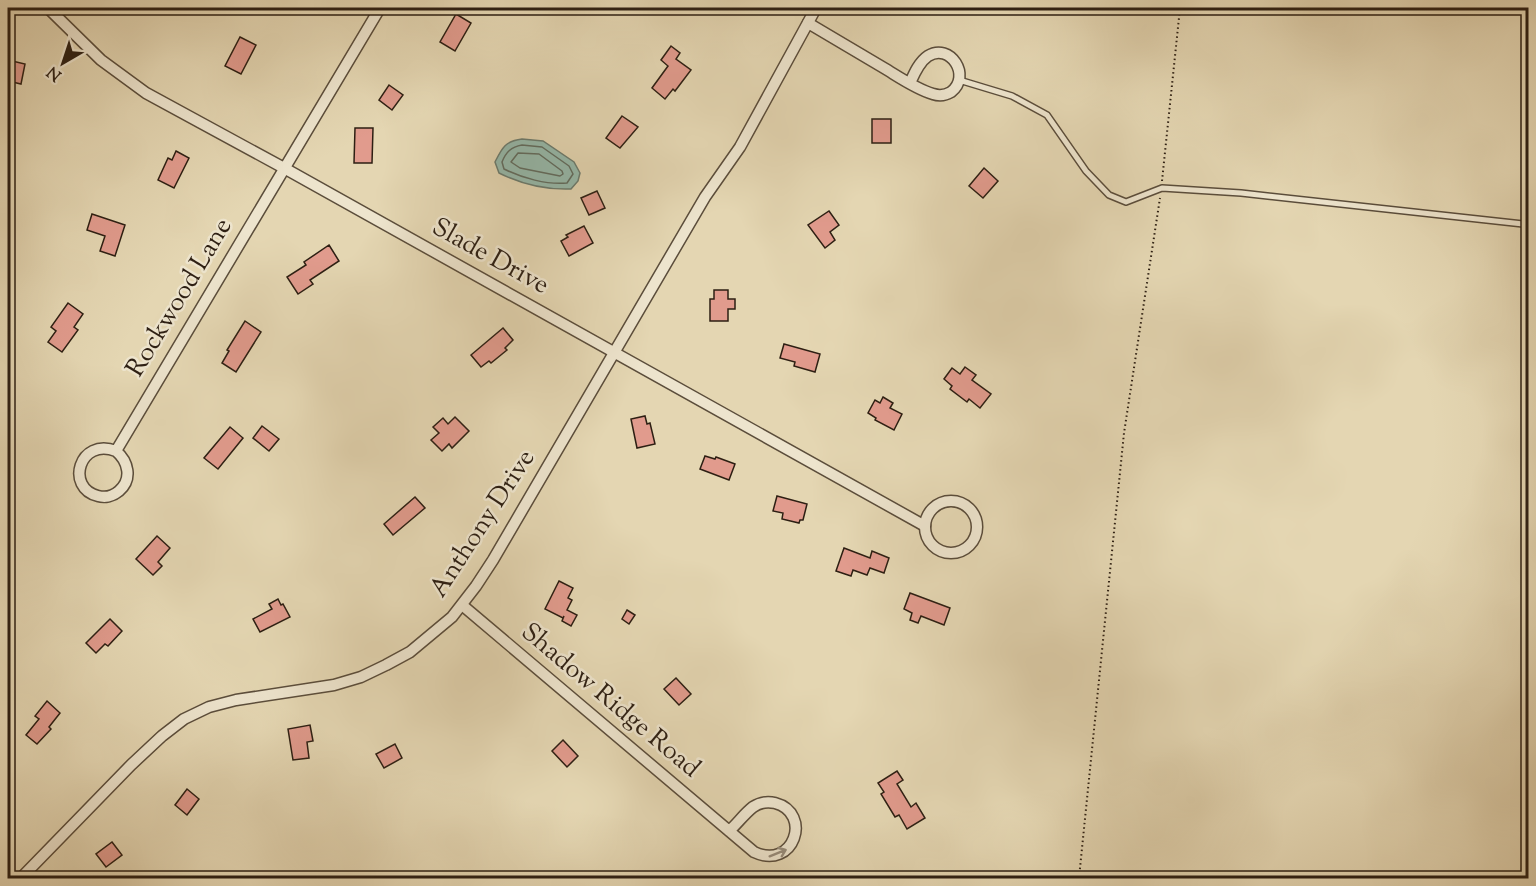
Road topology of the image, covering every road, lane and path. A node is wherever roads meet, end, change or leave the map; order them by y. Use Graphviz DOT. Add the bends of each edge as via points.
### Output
graph roads {
  1 [pos="48,8"];
  2 [pos="380,8"];
  3 [pos="816,8"];
  4 [pos="1180,8"];
  5 [pos="808,23"];
  6 [pos="959,80"];
  7 [pos="910,83"];
  8 [pos="284,168"];
  9 [pos="1162,188"];
  10 [pos="1522,224"];
  11 [pos="614,352"];
  12 [pos="116,451"];
  13 [pos="925,526"];
  14 [pos="462,605"];
  15 [pos="729,831"];
  16 [pos="21,879"];
  17 [pos="1079,879"];
  1 -- 8 [label="street, Slade Drive" via="123,78"];
  2 -- 8 [label="street, Rockwood Lane"];
  3 -- 5 [label="street, Anthony Drive"];
  4 -- 9 [label="path"];
  5 -- 7 [label="street"];
  5 -- 11 [label="street, Anthony Drive" via="740,147 705,197"];
  6 -- 7 [label="street" via="951,91 939,95"];
  6 -- 7 [label="street" via="954,60 935,53 923,61"];
  6 -- 9 [label="lane" via="1012,96 1047,115 1086,171 1109,195 1126,202"];
  8 -- 11 [label="street, Slade Drive"];
  8 -- 12 [label="street, Rockwood Lane"];
  9 -- 10 [label="lane"];
  9 -- 17 [label="path" via="1124,433"];
  11 -- 13 [label="street, Slade Drive"];
  11 -- 14 [label="street, Anthony Drive" via="493,560"];
  12 -- 12 [label="street" via="93,450 82,460 81,483 92,494 109,496 123,488 127,464"];
  13 -- 13 [label="street, Slade Drive" via="929,541 949,553 965,549 976,528 971,511 956,502 939,504 927,517"];
  14 -- 15 [label="street, Shadow Ridge Road"];
  14 -- 16 [label="street, Anthony Drive" via="410,652 362,677 229,702 184,719 139,758"];
  15 -- 15 [label="street, Shadow Ridge Road, one-way" via="754,852 770,857 792,845 796,827 788,810 771,802 753,807"];
}
